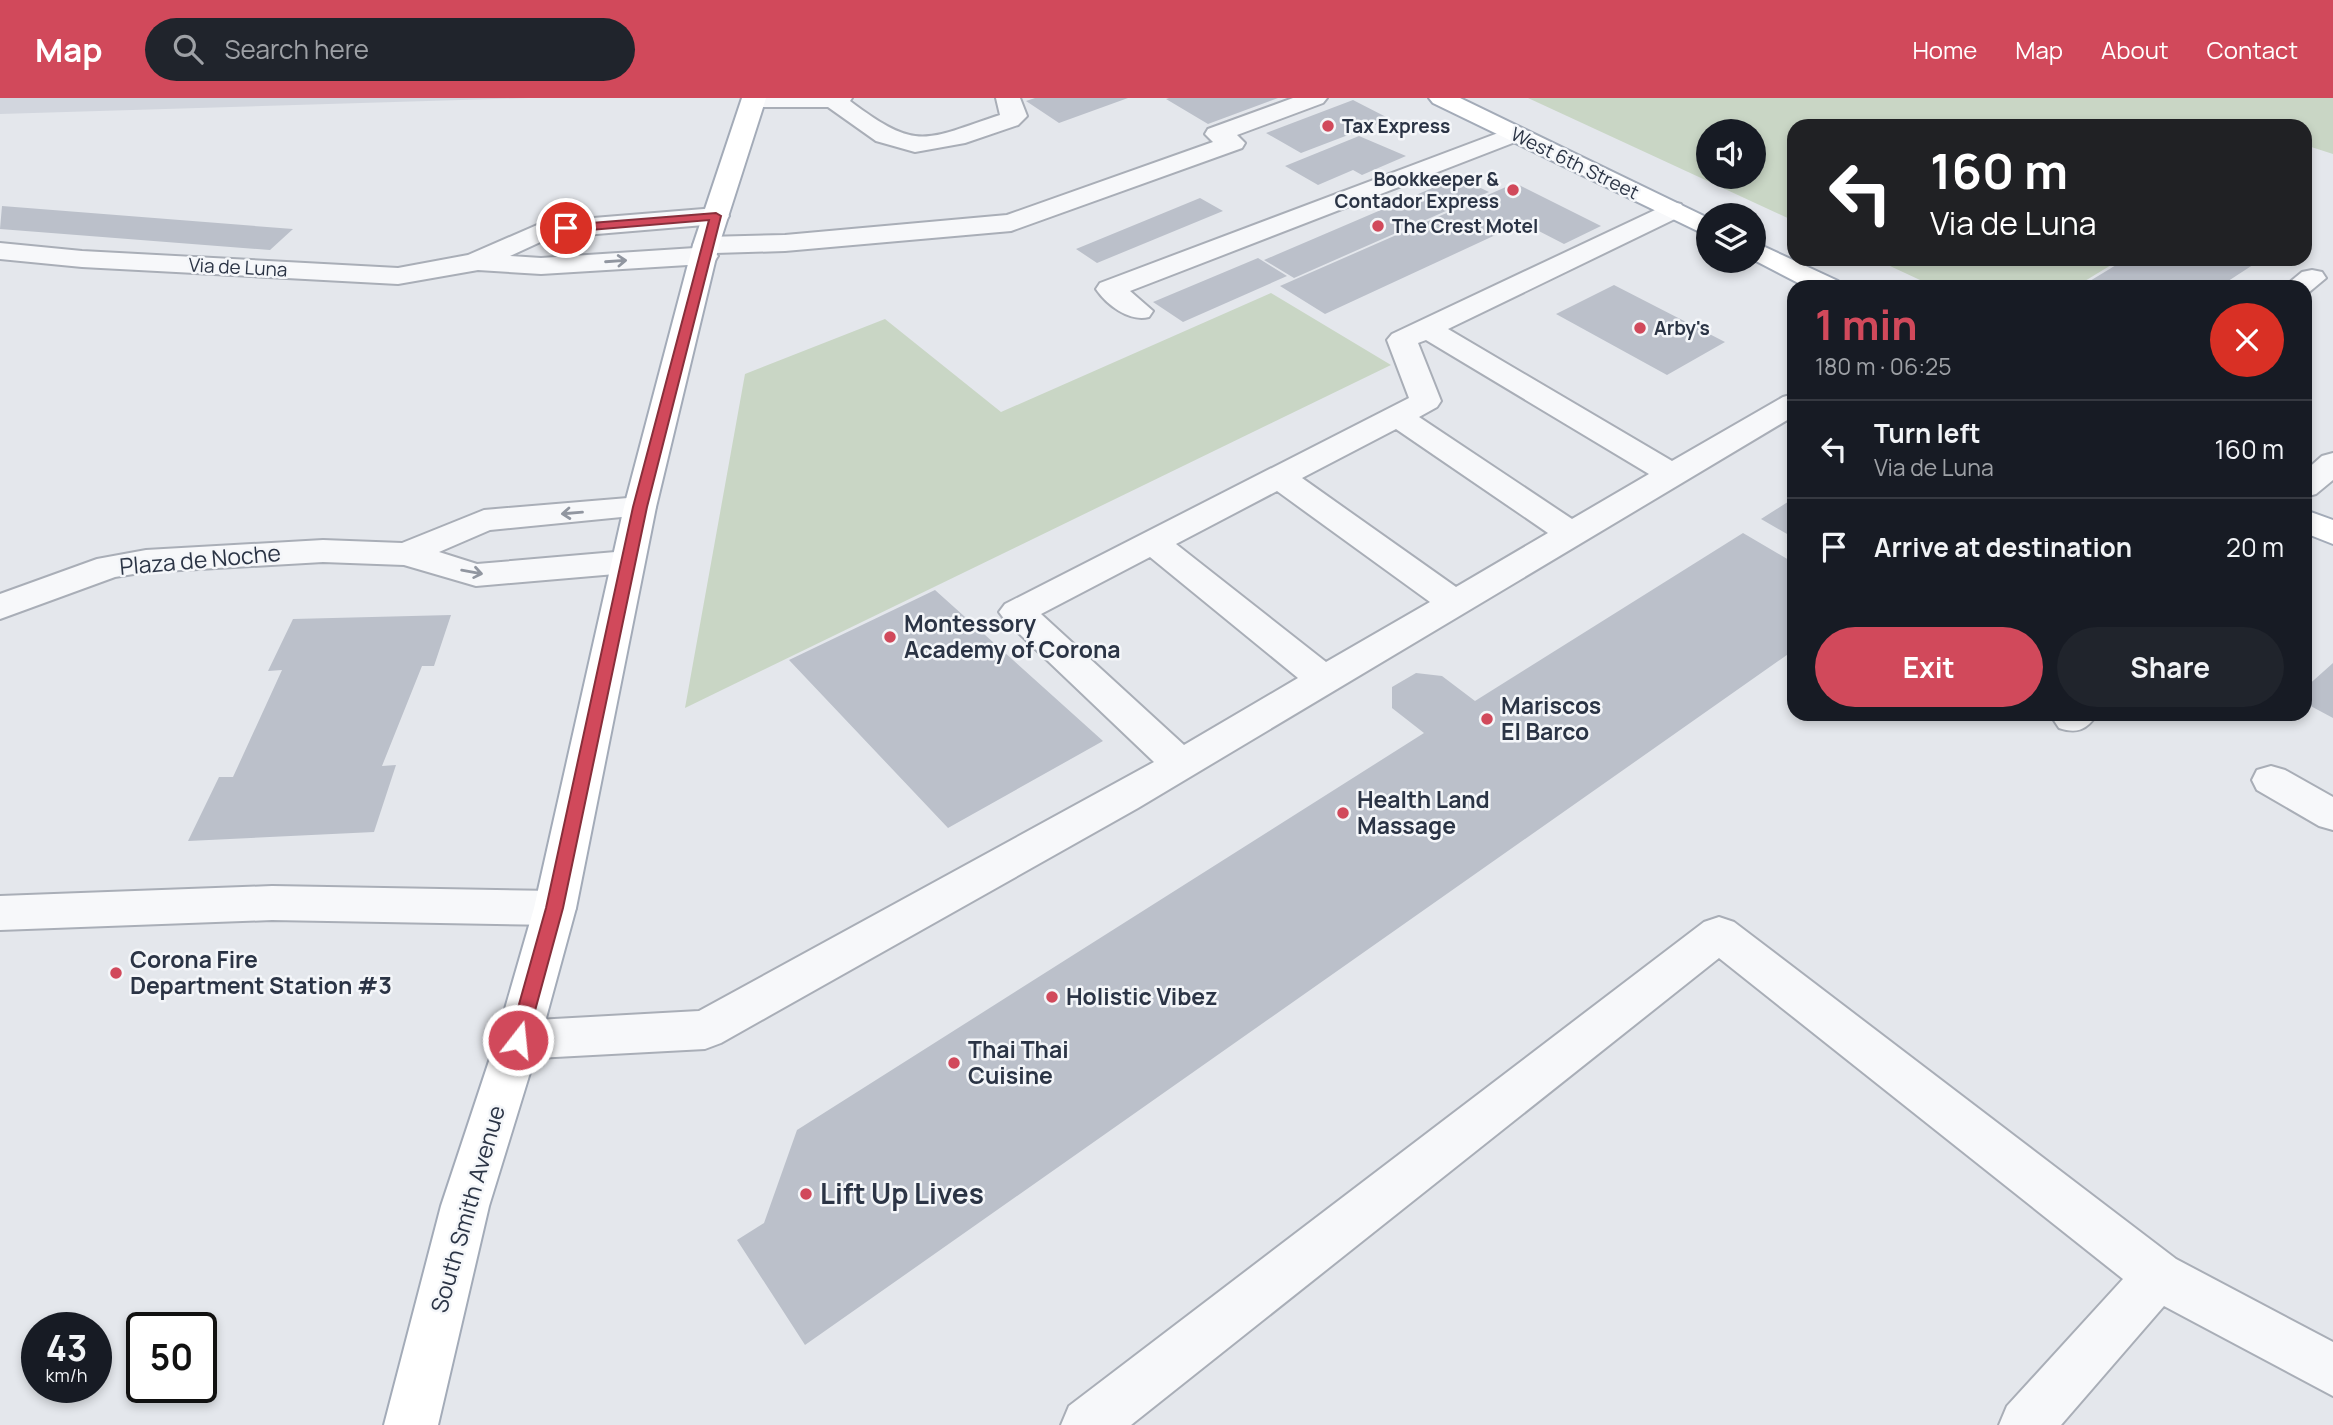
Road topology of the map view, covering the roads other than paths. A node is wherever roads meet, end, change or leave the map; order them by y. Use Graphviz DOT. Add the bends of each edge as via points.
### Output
graph roads {
  1 [pos="1008,98"];
  2 [pos="1315,98"];
  3 [pos="1441,98"];
  4 [pos="754,99"];
  5 [pos="837,99"];
  6 [pos="1514,134"];
  7 [pos="1672,210"];
  8 [pos="1696,222"];
  9 [pos="709,239"];
  10 [pos="0,251"];
  11 [pos="1766,256"];
  12 [pos="475,262"];
  13 [pos="1814,280"];
  14 [pos="1139,312"];
  15 [pos="1427,328"];
  16 [pos="1787,407"];
  17 [pos="1397,416"];
  18 [pos="2333,463"];
  19 [pos="1673,475"];
  20 [pos="1279,477"];
  21 [pos="2312,481"];
  22 [pos="640,507"];
  23 [pos="2312,523"];
  24 [pos="2333,533"];
  25 [pos="1572,534"];
  26 [pos="1152,542"];
  27 [pos="406,554"];
  28 [pos="627,562"];
  29 [pos="1455,603"];
  30 [pos="0,607"];
  31 [pos="1324,680"];
  32 [pos="1181,764"];
  33 [pos="2270,780"];
  34 [pos="2333,816"];
  35 [pos="555,908"];
  36 [pos="0,913"];
  37 [pos="518,1040"];
  38 [pos="2158,1276"];
  39 [pos="2333,1370"];
  40 [pos="411,1425"];
  41 [pos="1088,1425"];
  42 [pos="2026,1425"];
  1 -- 5 [label="street" via="1015,116 1009,120 916,146 888,137"];
  2 -- 9 [label="street" via="1217,134 1233,143 1012,223 785,243"];
  3 -- 6 [label="main road, West 6th Street"];
  4 -- 5 [label="street"];
  4 -- 9 [label="main road, South Smith Avenue"];
  6 -- 7 [label="main road, West 6th Street"];
  6 -- 14 [label="street" via="1110,289"];
  7 -- 8 [label="main road, West 6th Street"];
  7 -- 15 [label="street"];
  12 -- 9 [label="street, Via de Luna, one-way" via="541,266"];
  9 -- 12 [label="street, Via de Luna" via="544,230"];
  9 -- 22 [label="main road, South Smith Avenue"];
  10 -- 12 [label="street, Via de Luna" via="398,276"];
  11 -- 13 [label="main road"];
  15 -- 17 [label="street" via="1402,340 1426,401"];
  15 -- 19 [label="street"];
  16 -- 19 [label="street"];
  17 -- 20 [label="street"];
  17 -- 25 [label="street"];
  18 -- 21 [label="street"];
  19 -- 25 [label="street"];
  20 -- 26 [label="street"];
  20 -- 29 [label="street"];
  22 -- 27 [label="street, Plaza de Noche, one-way" via="484,520"];
  22 -- 28 [label="main road, South Smith Avenue"];
  23 -- 24 [label="main road"];
  25 -- 29 [label="street"];
  26 -- 31 [label="street"];
  26 -- 32 [label="street" via="1017,612"];
  27 -- 28 [label="street, Plaza de Noche, one-way" via="476,575"];
  27 -- 30 [label="street, Plaza de Noche" via="323,551 146,561 109,567"];
  28 -- 35 [label="main road, South Smith Avenue"];
  29 -- 31 [label="street"];
  31 -- 32 [label="street"];
  32 -- 37 [label="street" via="705,1030"];
  33 -- 34 [label="street"];
  35 -- 36 [label="street" via="272,903"];
  35 -- 37 [label="main road, South Smith Avenue"];
  37 -- 40 [label="main road, South Smith Avenue" via="465,1206"];
  38 -- 39 [label="street"];
  38 -- 41 [label="street" via="1719,934"];
  38 -- 42 [label="street"];
}
